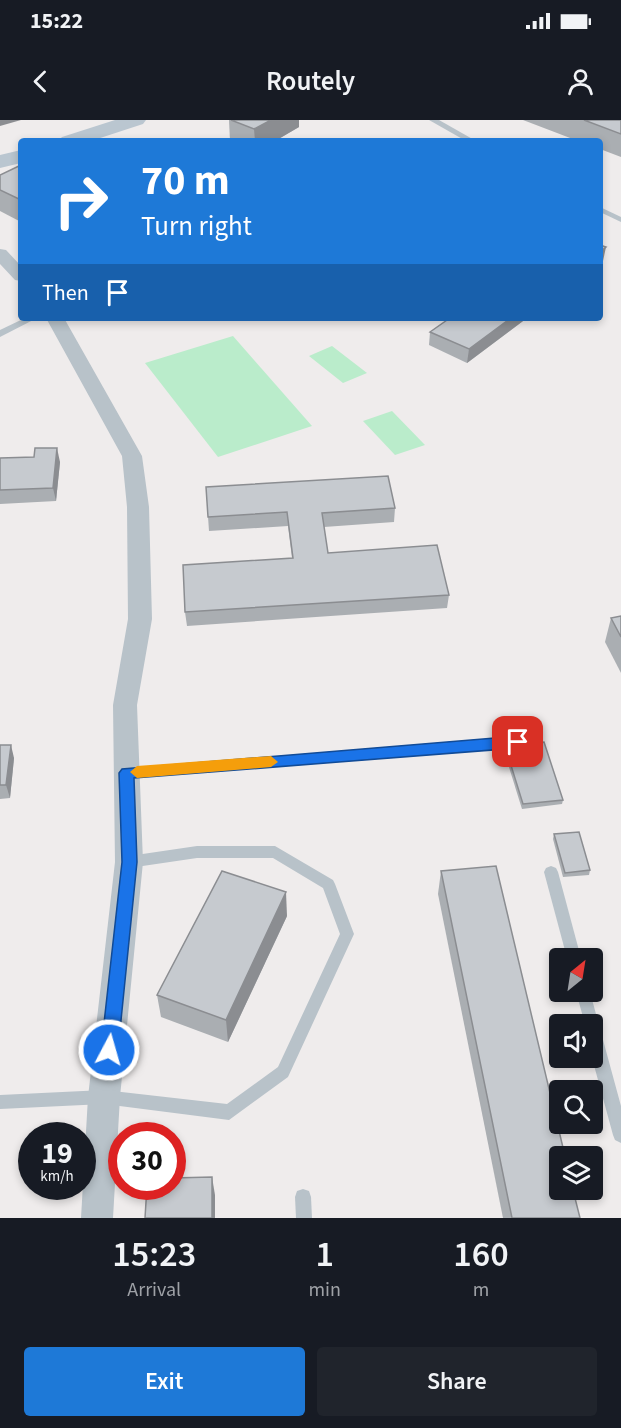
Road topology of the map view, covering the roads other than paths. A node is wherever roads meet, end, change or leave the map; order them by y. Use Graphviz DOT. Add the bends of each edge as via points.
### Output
graph roads {
  1 [pos="136,120"];
  2 [pos="433,120"];
  3 [pos="79,138"];
  4 [pos="466,138"];
  5 [pos="18,157"];
  6 [pos="0,162"];
  7 [pos="603,211"];
  8 [pos="621,220"];
  9 [pos="0,254"];
  10 [pos="18,270"];
  11 [pos="26,321"];
  12 [pos="58,321"];
  13 [pos="0,334"];
  14 [pos="518,742"];
  15 [pos="127,773"];
  16 [pos="129,862"];
  17 [pos="551,872"];
  18 [pos="571,948"];
  19 [pos="603,1067"];
  20 [pos="104,1097"];
  21 [pos="0,1102"];
  22 [pos="621,1135"];
  23 [pos="303,1197"];
  24 [pos="97,1218"];
  25 [pos="304,1218"];
  1 -- 3 [label="main road"];
  2 -- 4 [label="lane"];
  5 -- 6 [label="main road"];
  7 -- 8 [label="lane"];
  9 -- 10 [label="street"];
  11 -- 13 [label="lane"];
  12 -- 15 [label="street" via="132,456 138,507 140,620 125,705"];
  14 -- 15 [label="lane"];
  15 -- 16 [label="street"];
  16 -- 20 [label="street"];
  16 -- 20 [label="lane" via="197,852 275,852 328,884 347,934 283,1072 229,1112"];
  17 -- 18 [label="lane"];
  19 -- 22 [label="lane"];
  20 -- 21 [label="lane"];
  20 -- 24 [label="street"];
  23 -- 25 [label="lane"];
}
